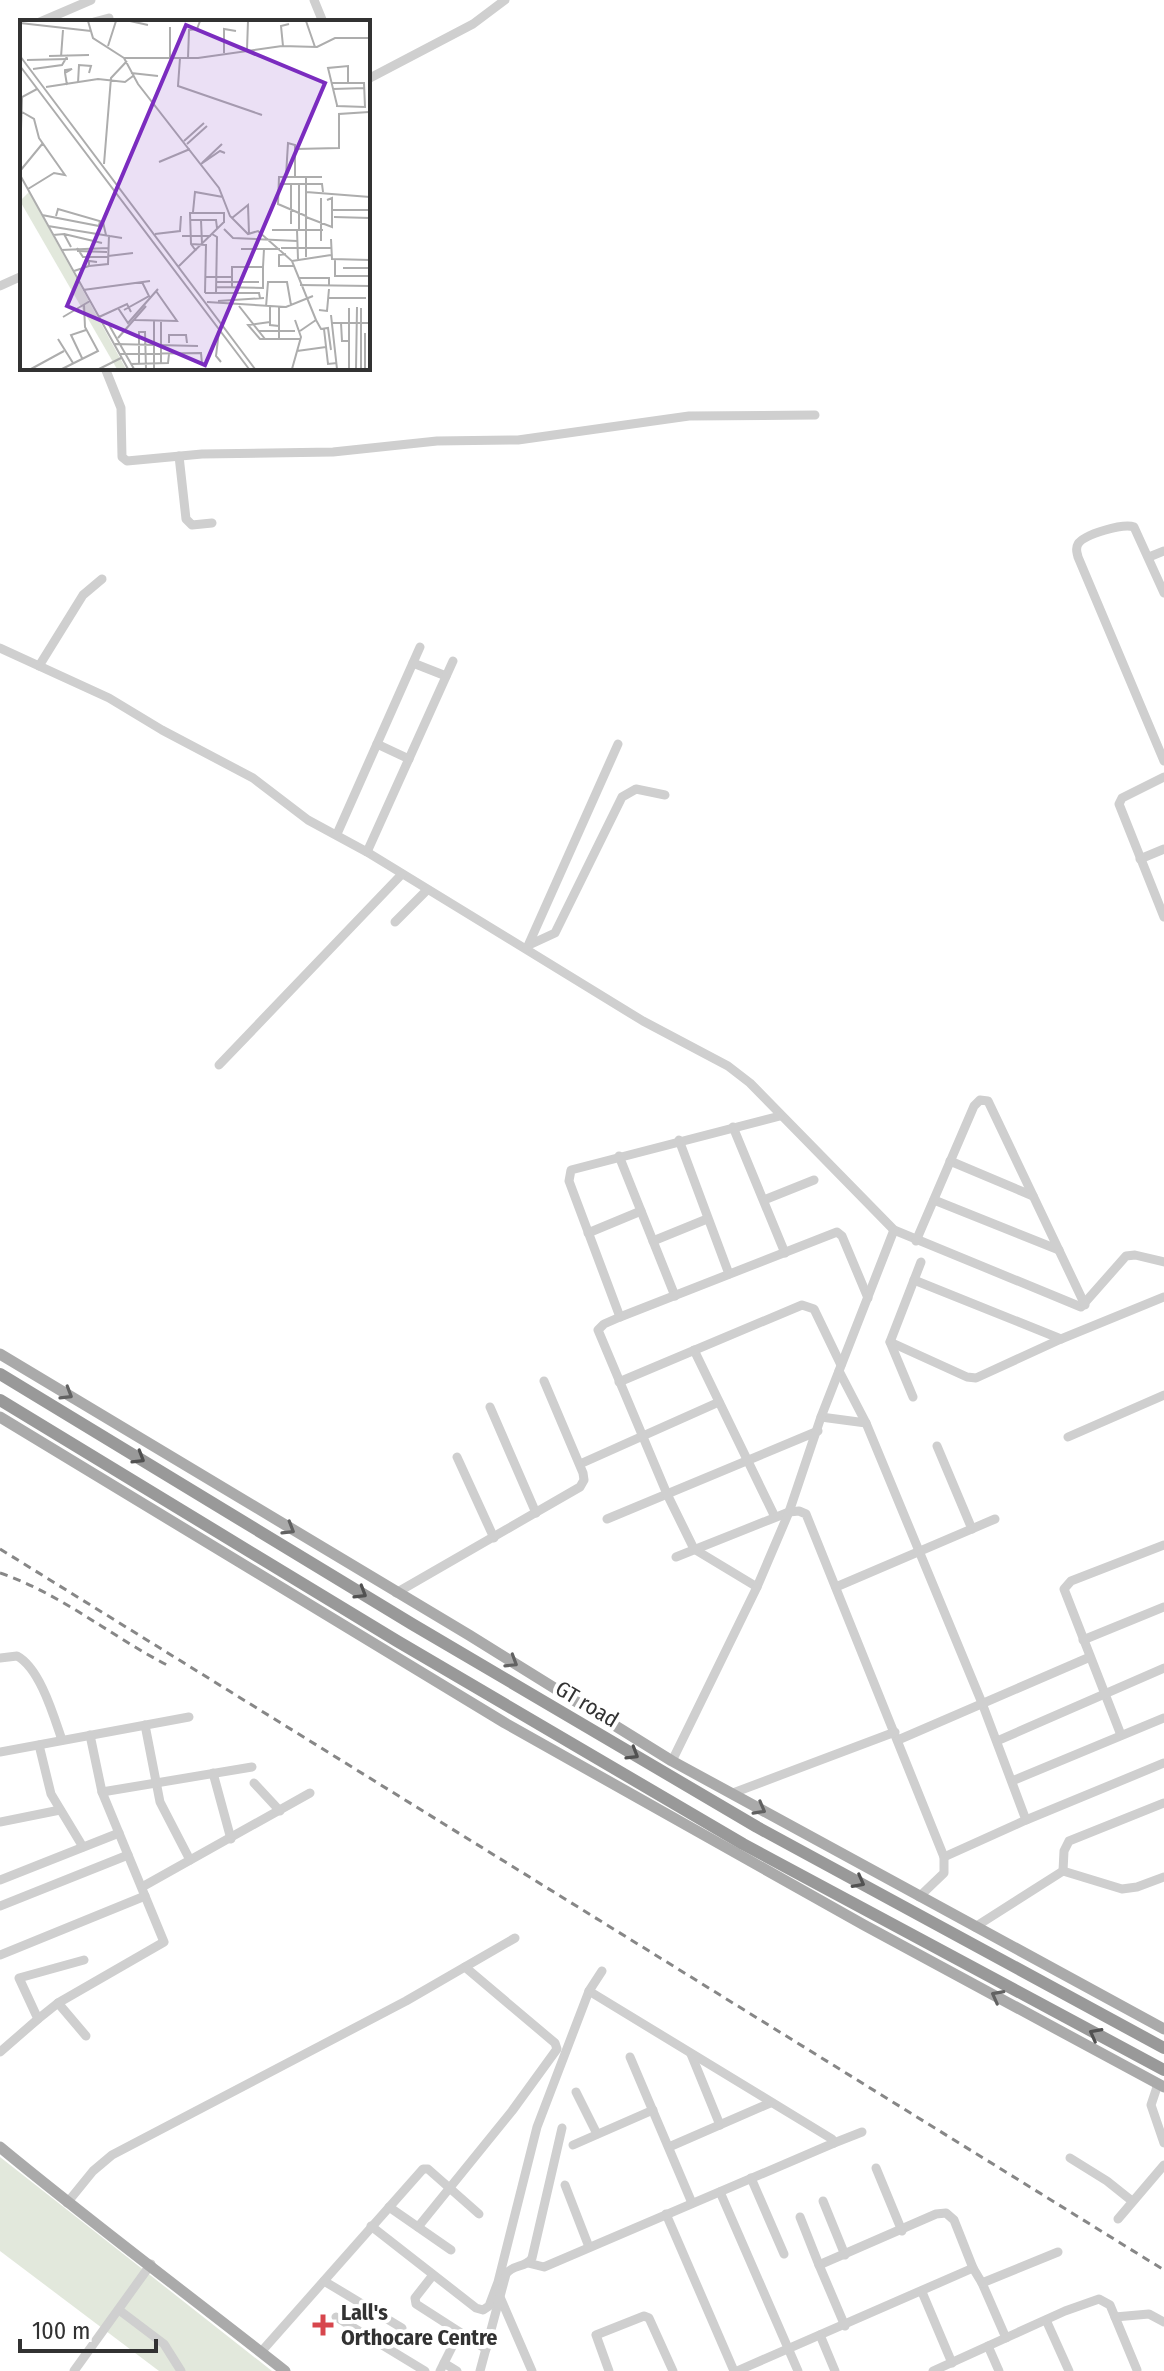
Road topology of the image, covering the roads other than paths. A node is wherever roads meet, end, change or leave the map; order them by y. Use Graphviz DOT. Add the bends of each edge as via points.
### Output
graph roads {
  1 [pos="91,0"];
  2 [pos="314,0"];
  3 [pos="505,0"];
  4 [pos="109,18"];
  5 [pos="45,20"];
  6 [pos="102,20"];
  7 [pos="322,20"];
  8 [pos="370,78"];
  9 [pos="20,277"];
  10 [pos="0,286"];
  11 [pos="106,370"];
  12 [pos="815,415"];
  13 [pos="179,456"];
  14 [pos="212,523"];
  15 [pos="1164,551"];
  16 [pos="1149,557"];
  17 [pos="102,579"];
  18 [pos="1164,593"];
  19 [pos="420,647"];
  20 [pos="0,648"];
  21 [pos="453,661"];
  22 [pos="413,663"];
  23 [pos="39,666"];
  24 [pos="446,676"];
  25 [pos="377,744"];
  26 [pos="618,744"];
  27 [pos="409,759"];
  28 [pos="1164,761"];
  29 [pos="1164,777"];
  30 [pos="665,795"];
  31 [pos="337,834"];
  32 [pos="1164,849"];
  33 [pos="367,852"];
  34 [pos="1140,859"];
  35 [pos="402,874"];
  36 [pos="427,890"];
  37 [pos="1163,913"];
  38 [pos="395,922"];
  39 [pos="527,948"];
  40 [pos="219,1065"];
  41 [pos="780,1116"];
  42 [pos="733,1127"];
  43 [pos="679,1140"];
  44 [pos="619,1156"];
  45 [pos="950,1161"];
  46 [pos="814,1180"];
  47 [pos="1033,1196"];
  48 [pos="764,1200"];
  49 [pos="934,1200"];
  50 [pos="641,1211"];
  51 [pos="707,1219"];
  52 [pos="894,1230"];
  53 [pos="588,1233"];
  54 [pos="653,1241"];
  55 [pos="916,1241"];
  56 [pos="1059,1250"];
  57 [pos="785,1253"];
  58 [pos="921,1262"];
  59 [pos="1164,1262"];
  60 [pos="729,1274"];
  61 [pos="914,1280"];
  62 [pos="675,1296"];
  63 [pos="1164,1297"];
  64 [pos="868,1298"];
  65 [pos="1085,1305"];
  66 [pos="620,1317"];
  67 [pos="1061,1339"];
  68 [pos="890,1342"];
  69 [pos="694,1350"];
  70 [pos="0,1354"];
  71 [pos="840,1368"];
  72 [pos="0,1374"];
  73 [pos="544,1381"];
  74 [pos="619,1382"];
  75 [pos="1164,1395"];
  76 [pos="913,1397"];
  77 [pos="0,1400"];
  78 [pos="719,1402"];
  79 [pos="490,1407"];
  80 [pos="0,1417"];
  81 [pos="821,1417"];
  82 [pos="866,1423"];
  83 [pos="818,1431"];
  84 [pos="643,1437"];
  85 [pos="1068,1437"];
  86 [pos="937,1446"];
  87 [pos="457,1457"];
  88 [pos="749,1460"];
  89 [pos="580,1464"];
  90 [pos="667,1494"];
  91 [pos="789,1512"];
  92 [pos="536,1513"];
  93 [pos="775,1517"];
  94 [pos="607,1519"];
  95 [pos="995,1519"];
  96 [pos="972,1529"];
  97 [pos="494,1538"];
  98 [pos="1164,1545"];
  99 [pos="694,1549"];
  100 [pos="919,1552"];
  101 [pos="676,1557"];
  102 [pos="757,1587"];
  103 [pos="836,1587"];
  104 [pos="396,1593"];
  105 [pos="1164,1607"];
  106 [pos="1083,1640"];
  107 [pos="1090,1657"];
  108 [pos="0,1658"];
  109 [pos="1164,1668"];
  110 [pos="1104,1692"];
  111 [pos="982,1703"];
  112 [pos="189,1717"];
  113 [pos="1164,1718"];
  114 [pos="145,1725"];
  115 [pos="90,1735"];
  116 [pos="1121,1735"];
  117 [pos="896,1736"];
  118 [pos="62,1740"];
  119 [pos="997,1741"];
  120 [pos="39,1745"];
  121 [pos="0,1752"];
  122 [pos="672,1761"];
  123 [pos="1164,1763"];
  124 [pos="252,1767"];
  125 [pos="213,1773"];
  126 [pos="1012,1781"];
  127 [pos="155,1783"];
  128 [pos="254,1783"];
  129 [pos="102,1792"];
  130 [pos="310,1793"];
  131 [pos="733,1793"];
  132 [pos="1164,1803"];
  133 [pos="60,1810"];
  134 [pos="280,1811"];
  135 [pos="1026,1820"];
  136 [pos="0,1822"];
  137 [pos="119,1833"];
  138 [pos="231,1839"];
  139 [pos="83,1847"];
  140 [pos="128,1855"];
  141 [pos="944,1857"];
  142 [pos="190,1860"];
  143 [pos="1063,1871"];
  144 [pos="1164,1877"];
  145 [pos="0,1880"];
  146 [pos="144,1892"];
  147 [pos="919,1897"];
  148 [pos="0,1906"];
  149 [pos="975,1927"];
  150 [pos="515,1938"];
  151 [pos="0,1955"];
  152 [pos="84,1960"];
  153 [pos="465,1967"];
  154 [pos="602,1971"];
  155 [pos="589,1991"];
  156 [pos="58,2003"];
  157 [pos="38,2019"];
  158 [pos="1164,2029"];
  159 [pos="86,2036"];
  160 [pos="1164,2048"];
  161 [pos="0,2052"];
  162 [pos="691,2054"];
  163 [pos="630,2057"];
  164 [pos="1164,2070"];
  165 [pos="1161,2085"];
  166 [pos="576,2092"];
  167 [pos="770,2103"];
  168 [pos="653,2110"];
  169 [pos="720,2125"];
  170 [pos="562,2128"];
  171 [pos="862,2132"];
  172 [pos="597,2134"];
  173 [pos="834,2143"];
  174 [pos="1164,2143"];
  175 [pos="573,2145"];
  176 [pos="0,2147"];
  177 [pos="669,2147"];
  178 [pos="1070,2158"];
  179 [pos="1164,2165"];
  180 [pos="876,2168"];
  181 [pos="751,2178"];
  182 [pos="565,2185"];
  183 [pos="448,2188"];
  184 [pos="720,2192"];
  185 [pos="823,2201"];
  186 [pos="1132,2201"];
  187 [pos="67,2203"];
  188 [pos="692,2203"];
  189 [pos="389,2207"];
  190 [pos="479,2214"];
  191 [pos="666,2214"];
  192 [pos="800,2217"];
  193 [pos="1118,2219"];
  194 [pos="371,2226"];
  195 [pos="418,2227"];
  196 [pos="902,2231"];
  197 [pos="589,2247"];
  198 [pos="451,2250"];
  199 [pos="1058,2252"];
  200 [pos="784,2254"];
  201 [pos="845,2255"];
  202 [pos="528,2263"];
  203 [pos="151,2264"];
  204 [pos="819,2265"];
  205 [pos="973,2268"];
  206 [pos="433,2275"];
  207 [pos="324,2281"];
  208 [pos="982,2283"];
  209 [pos="922,2292"];
  210 [pos="500,2297"];
  211 [pos="119,2310"];
  212 [pos="336,2317"];
  213 [pos="1115,2317"];
  214 [pos="1046,2320"];
  215 [pos="1164,2322"];
  216 [pos="845,2326"];
  217 [pos="402,2328"];
  218 [pos="459,2333"];
  219 [pos="820,2335"];
  220 [pos="1006,2338"];
  221 [pos="988,2346"];
  222 [pos="789,2348"];
  223 [pos="486,2349"];
  224 [pos="261,2352"];
  225 [pos="952,2363"];
  226 [pos="442,2367"];
  227 [pos="1137,2370"];
  228 [pos="74,2371"];
  229 [pos="181,2371"];
  230 [pos="285,2371"];
  231 [pos="425,2371"];
  232 [pos="457,2371"];
  233 [pos="480,2371"];
  234 [pos="532,2371"];
  235 [pos="609,2371"];
  236 [pos="673,2371"];
  237 [pos="736,2371"];
  238 [pos="798,2371"];
  239 [pos="835,2371"];
  240 [pos="933,2371"];
  241 [pos="999,2371"];
  242 [pos="1069,2371"];
  1 -- 5 [label="street"];
  2 -- 7 [label="street"];
  3 -- 8 [label="street" via="473,24"];
  4 -- 6 [label="street"];
  9 -- 10 [label="street"];
  11 -- 13 [label="street" via="121,408 124,459"];
  12 -- 13 [label="street" via="689,416 518,440"];
  13 -- 14 [label="street" via="186,519 192,525"];
  15 -- 16 [label="street"];
  16 -- 18 [label="street"];
  16 -- 28 [label="street" via="1138,532 1128,524 1086,538 1076,548"];
  17 -- 23 [label="street" via="79,599"];
  19 -- 22 [label="street"];
  20 -- 23 [label="street"];
  21 -- 24 [label="street"];
  22 -- 24 [label="street"];
  22 -- 25 [label="street"];
  23 -- 31 [label="street" via="253,778 308,820"];
  24 -- 27 [label="street"];
  25 -- 27 [label="street"];
  25 -- 31 [label="street"];
  26 -- 39 [label="street"];
  27 -- 33 [label="street"];
  29 -- 34 [label="street" via="1120,801"];
  30 -- 39 [label="street" via="636,789 622,797 557,930"];
  31 -- 33 [label="street"];
  32 -- 34 [label="street"];
  33 -- 35 [label="street"];
  34 -- 37 [label="street"];
  35 -- 36 [label="street"];
  35 -- 40 [label="street"];
  36 -- 38 [label="street"];
  36 -- 39 [label="street"];
  39 -- 41 [label="street" via="643,1021 728,1066"];
  41 -- 42 [label="street"];
  41 -- 52 [label="street"];
  42 -- 43 [label="street"];
  42 -- 48 [label="street"];
  43 -- 44 [label="street"];
  43 -- 51 [label="street"];
  44 -- 50 [label="street"];
  44 -- 53 [label="street" via="569,1174"];
  45 -- 47 [label="street"];
  45 -- 47 [label="street" via="974,1106 988,1101"];
  45 -- 49 [label="street"];
  46 -- 48 [label="street"];
  47 -- 56 [label="street"];
  48 -- 57 [label="street"];
  49 -- 55 [label="street"];
  49 -- 56 [label="street"];
  50 -- 53 [label="street"];
  50 -- 54 [label="street"];
  51 -- 54 [label="street"];
  51 -- 60 [label="street"];
  52 -- 55 [label="street"];
  52 -- 64 [label="street"];
  53 -- 66 [label="street"];
  54 -- 62 [label="street"];
  55 -- 65 [label="street" via="1078,1307"];
  56 -- 65 [label="street"];
  57 -- 60 [label="street"];
  57 -- 64 [label="street" via="839,1233"];
  58 -- 61 [label="street"];
  59 -- 65 [label="street" via="1126,1256"];
  60 -- 62 [label="street"];
  61 -- 67 [label="street"];
  61 -- 68 [label="street"];
  62 -- 66 [label="street"];
  63 -- 67 [label="street"];
  64 -- 71 [label="street"];
  66 -- 74 [label="street" via="598,1330"];
  67 -- 68 [label="street" via="971,1378"];
  68 -- 76 [label="street"];
  69 -- 71 [label="street" via="807,1305 814,1309"];
  69 -- 74 [label="street"];
  69 -- 78 [label="street"];
  70 -- 104 [label="main road, one-way"];
  71 -- 81 [label="street"];
  71 -- 82 [label="street"];
  72 -- 160 [label="highway, GT road, one-way" via="757,1827"];
  73 -- 89 [label="street"];
  74 -- 84 [label="street"];
  75 -- 85 [label="street"];
  164 -- 77 [label="highway, GT road, one-way" via="743,1844"];
  78 -- 84 [label="street"];
  78 -- 88 [label="street"];
  79 -- 92 [label="street"];
  165 -- 80 [label="main road, one-way" via="505,1723"];
  81 -- 82 [label="street"];
  81 -- 83 [label="street"];
  82 -- 100 [label="street"];
  83 -- 88 [label="street"];
  83 -- 91 [label="street"];
  84 -- 89 [label="street"];
  84 -- 90 [label="street"];
  86 -- 96 [label="street"];
  87 -- 97 [label="street"];
  88 -- 90 [label="street"];
  88 -- 93 [label="street"];
  89 -- 92 [label="street" via="580,1487"];
  90 -- 94 [label="street"];
  90 -- 99 [label="street"];
  91 -- 93 [label="street"];
  91 -- 102 [label="street"];
  91 -- 103 [label="street" via="806,1514"];
  92 -- 97 [label="street"];
  93 -- 99 [label="street"];
  95 -- 96 [label="street"];
  96 -- 100 [label="street"];
  97 -- 104 [label="street"];
  98 -- 106 [label="street" via="1066,1585 1064,1594"];
  99 -- 101 [label="street"];
  99 -- 102 [label="street"];
  100 -- 103 [label="street"];
  100 -- 111 [label="street"];
  102 -- 122 [label="street"];
  103 -- 117 [label="street"];
  104 -- 122 [label="main road, one-way"];
  105 -- 106 [label="street"];
  106 -- 107 [label="street"];
  107 -- 110 [label="street"];
  107 -- 111 [label="street"];
  108 -- 118 [label="street" via="17,1656 27,1664"];
  109 -- 110 [label="street"];
  110 -- 116 [label="street"];
  110 -- 119 [label="street"];
  111 -- 117 [label="street"];
  111 -- 119 [label="street"];
  112 -- 114 [label="street"];
  113 -- 116 [label="street"];
  114 -- 115 [label="street"];
  114 -- 127 [label="street"];
  115 -- 118 [label="street"];
  115 -- 129 [label="street"];
  116 -- 126 [label="street"];
  117 -- 131 [label="street"];
  117 -- 141 [label="street"];
  118 -- 120 [label="street"];
  119 -- 126 [label="street"];
  120 -- 121 [label="street"];
  120 -- 133 [label="street"];
  122 -- 131 [label="main road"];
  123 -- 135 [label="street"];
  124 -- 125 [label="street"];
  125 -- 127 [label="street"];
  125 -- 138 [label="street"];
  126 -- 135 [label="street"];
  127 -- 129 [label="street"];
  127 -- 142 [label="street"];
  128 -- 134 [label="street"];
  129 -- 137 [label="street"];
  130 -- 134 [label="street"];
  131 -- 147 [label="main road, one-way"];
  132 -- 143 [label="street" via="1069,1841"];
  133 -- 136 [label="street"];
  133 -- 139 [label="street"];
  134 -- 138 [label="street"];
  135 -- 141 [label="street"];
  137 -- 139 [label="street"];
  137 -- 140 [label="street"];
  138 -- 142 [label="street"];
  139 -- 145 [label="street"];
  140 -- 146 [label="street"];
  140 -- 148 [label="street"];
  141 -- 147 [label="street" via="944,1873"];
  142 -- 146 [label="street"];
  143 -- 144 [label="street" via="1122,1889"];
  143 -- 149 [label="street"];
  146 -- 151 [label="street"];
  146 -- 156 [label="street" via="164,1942"];
  147 -- 149 [label="main road"];
  149 -- 158 [label="main road"];
  150 -- 153 [label="street"];
  152 -- 157 [label="street" via="19,1978"];
  153 -- 183 [label="street" via="557,2049"];
  153 -- 187 [label="street" via="112,2155"];
  154 -- 155 [label="street"];
  155 -- 162 [label="street"];
  155 -- 206 [label="street" via="537,2127 489,2306 476,2308"];
  156 -- 157 [label="street"];
  156 -- 159 [label="street"];
  157 -- 161 [label="street"];
  162 -- 167 [label="street"];
  162 -- 169 [label="street"];
  163 -- 168 [label="street"];
  165 -- 174 [label="street" via="1151,2105"];
  166 -- 172 [label="street"];
  167 -- 169 [label="street"];
  167 -- 173 [label="street"];
  168 -- 172 [label="street"];
  168 -- 177 [label="street"];
  169 -- 177 [label="street"];
  170 -- 202 [label="street"];
  171 -- 173 [label="street"];
  172 -- 175 [label="street"];
  173 -- 181 [label="street"];
  176 -- 187 [label="main road"];
  177 -- 188 [label="street"];
  178 -- 186 [label="street"];
  179 -- 186 [label="street"];
  180 -- 196 [label="street"];
  181 -- 184 [label="street"];
  181 -- 200 [label="street"];
  182 -- 197 [label="street"];
  183 -- 189 [label="street" via="423,2169"];
  183 -- 190 [label="street"];
  183 -- 195 [label="street"];
  184 -- 188 [label="street"];
  184 -- 222 [label="street"];
  185 -- 201 [label="street"];
  186 -- 193 [label="street"];
  187 -- 203 [label="main road"];
  188 -- 191 [label="street"];
  189 -- 194 [label="street"];
  189 -- 195 [label="street"];
  191 -- 197 [label="street"];
  191 -- 237 [label="street"];
  192 -- 204 [label="street"];
  194 -- 206 [label="street"];
  194 -- 207 [label="street"];
  195 -- 198 [label="street"];
  196 -- 201 [label="street"];
  196 -- 205 [label="street" via="936,2214 950,2214"];
  197 -- 202 [label="street" via="541,2268"];
  199 -- 208 [label="street"];
  201 -- 204 [label="street"];
  202 -- 210 [label="street" via="510,2269"];
  203 -- 211 [label="street"];
  203 -- 224 [label="main road"];
  204 -- 216 [label="street"];
  205 -- 208 [label="street"];
  205 -- 209 [label="street"];
  206 -- 218 [label="street" via="415,2301"];
  207 -- 217 [label="street"];
  207 -- 224 [label="street"];
  208 -- 220 [label="street"];
  209 -- 216 [label="street"];
  209 -- 225 [label="street"];
  210 -- 223 [label="street"];
  210 -- 234 [label="street"];
  211 -- 228 [label="street"];
  211 -- 229 [label="street" via="164,2344"];
  212 -- 231 [label="street"];
  213 -- 214 [label="street" via="1110,2305 1099,2299"];
  213 -- 215 [label="street" via="1149,2314"];
  213 -- 227 [label="street"];
  214 -- 220 [label="street"];
  214 -- 242 [label="street"];
  216 -- 219 [label="street"];
  218 -- 223 [label="street"];
  218 -- 226 [label="street"];
  219 -- 222 [label="street"];
  219 -- 239 [label="street"];
  220 -- 221 [label="street"];
  221 -- 225 [label="street"];
  221 -- 241 [label="street"];
  222 -- 237 [label="street"];
  222 -- 238 [label="street"];
  223 -- 233 [label="street"];
  224 -- 230 [label="main road"];
  225 -- 240 [label="street"];
  226 -- 232 [label="street"];
  235 -- 236 [label="street" via="597,2333 644,2316"];
}
